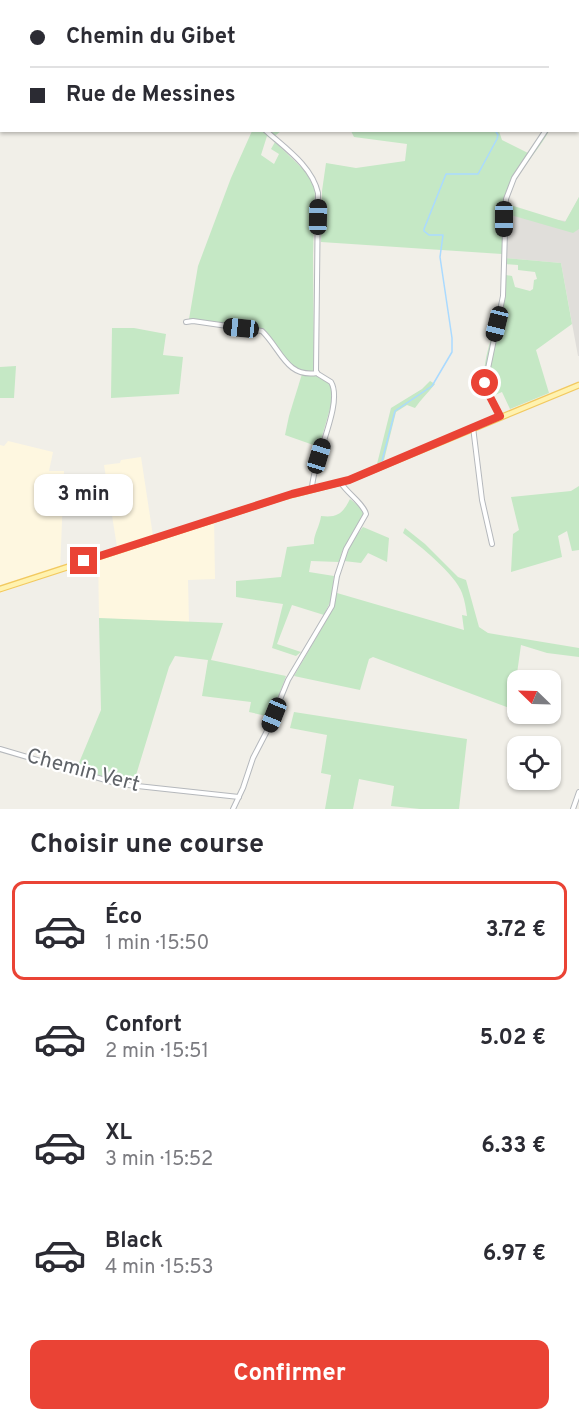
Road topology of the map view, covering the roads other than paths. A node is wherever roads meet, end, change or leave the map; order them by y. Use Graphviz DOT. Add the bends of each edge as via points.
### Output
graph roads {
  1 [pos="268,132"];
  2 [pos="545,132"];
  3 [pos="186,322"];
  4 [pos="317,373"];
  5 [pos="579,385"];
  6 [pos="500,416"];
  7 [pos="473,427"];
  8 [pos="341,483"];
  9 [pos="312,489"];
  10 [pos="492,544"];
  11 [pos="0,589"];
  12 [pos="0,749"];
  13 [pos="579,792"];
  14 [pos="239,797"];
  15 [pos="233,809"];
  16 [pos="573,809"];
  1 -- 4 [label="street" via="305,167 317,190"];
  2 -- 6 [label="street" via="507,195 503,296 486,388"];
  3 -- 4 [label="street" via="260,331 291,368"];
  4 -- 9 [label="street" via="331,382 335,393"];
  5 -- 6 [label="main road"];
  6 -- 7 [label="main road"];
  7 -- 8 [label="main road"];
  7 -- 10 [label="street" via="482,504"];
  8 -- 9 [label="main road"];
  8 -- 14 [label="street" via="366,514 347,547 332,606 288,680"];
  9 -- 11 [label="main road"];
  12 -- 14 [label="street, Chemin Vert" via="119,784"];
  13 -- 16 [label="street"];
  14 -- 15 [label="street"];
}
